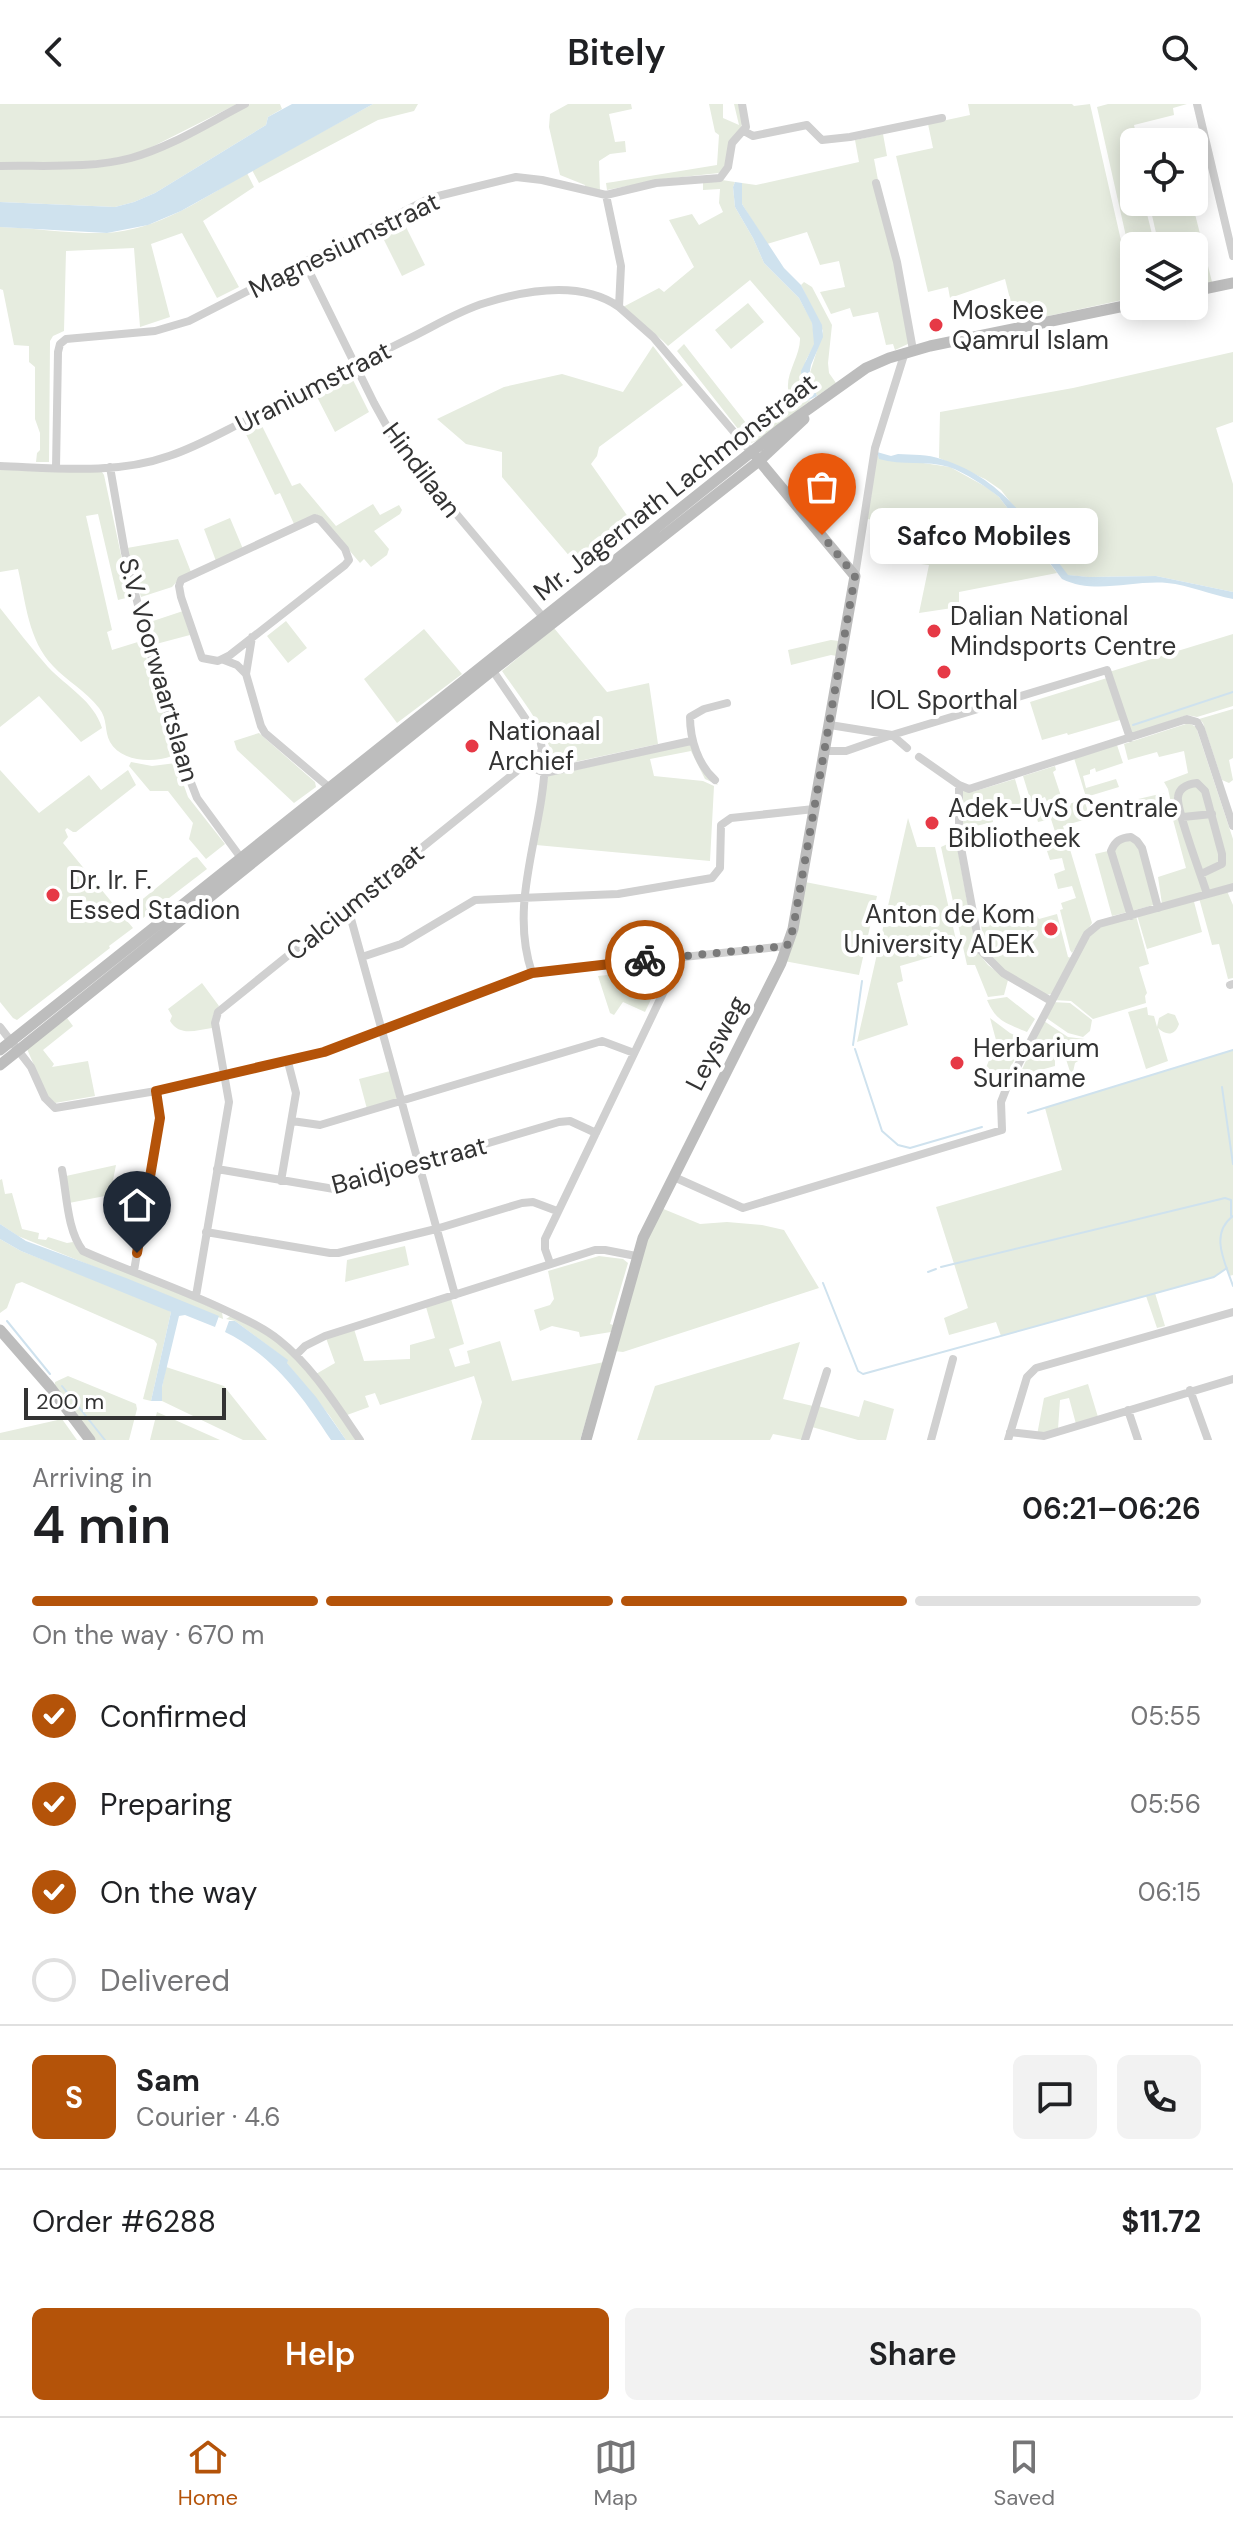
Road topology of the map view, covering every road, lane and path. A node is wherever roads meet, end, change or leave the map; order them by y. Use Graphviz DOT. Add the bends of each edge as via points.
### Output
graph roads {
  1 [pos="245,104"];
  2 [pos="742,104"];
  3 [pos="1197,104"];
  4 [pos="942,118"];
  5 [pos="744,131"];
  6 [pos="0,166"];
  7 [pos="876,183"];
  8 [pos="606,195"];
  9 [pos="1233,256"];
  10 [pos="305,263"];
  11 [pos="1233,283"];
  12 [pos="1208,288"];
  13 [pos="619,307"];
  14 [pos="1120,307"];
  15 [pos="909,351"];
  16 [pos="356,365"];
  17 [pos="755,456"];
  18 [pos="0,466"];
  19 [pos="110,467"];
  20 [pos="56,468"];
  21 [pos="855,576"];
  22 [pos="543,617"];
  23 [pos="253,636"];
  24 [pos="223,659"];
  25 [pos="489,666"];
  26 [pos="246,674"];
  27 [pos="727,703"];
  28 [pos="830,725"];
  29 [pos="892,735"];
  30 [pos="1130,738"];
  31 [pos="691,741"];
  32 [pos="907,748"];
  33 [pos="543,750"];
  34 [pos="825,751"];
  35 [pos="919,757"];
  36 [pos="526,765"];
  37 [pos="545,773"];
  38 [pos="715,780"];
  39 [pos="959,785"];
  40 [pos="333,792"];
  41 [pos="814,809"];
  42 [pos="1212,814"];
  43 [pos="1183,817"];
  44 [pos="1233,826"];
  45 [pos="240,864"];
  46 [pos="1201,874"];
  47 [pos="1233,887"];
  48 [pos="1207,894"];
  49 [pos="523,899"];
  50 [pos="348,908"];
  51 [pos="1158,908"];
  52 [pos="1131,916"];
  53 [pos="787,946"];
  54 [pos="362,957"];
  55 [pos="667,957"];
  56 [pos="532,973"];
  57 [pos="1051,1001"];
  58 [pos="0,1027"];
  59 [pos="382,1032"];
  60 [pos="15,1046"];
  61 [pos="0,1050"];
  62 [pos="634,1053"];
  63 [pos="288,1062"];
  64 [pos="0,1065"];
  65 [pos="226,1075"];
  66 [pos="156,1091"];
  67 [pos="401,1102"];
  68 [pos="292,1121"];
  69 [pos="596,1133"];
  70 [pos="419,1165"];
  71 [pos="217,1169"];
  72 [pos="62,1170"];
  73 [pos="674,1177"];
  74 [pos="281,1181"];
  75 [pos="557,1211"];
  76 [pos="436,1229"];
  77 [pos="206,1232"];
  78 [pos="636,1256"];
  79 [pos="550,1263"];
  80 [pos="134,1271"];
  81 [pos="455,1295"];
  82 [pos="196,1296"];
  83 [pos="1233,1312"];
  84 [pos="0,1330"];
  85 [pos="296,1355"];
  86 [pos="953,1359"];
  87 [pos="827,1371"];
  88 [pos="1233,1379"];
  89 [pos="1190,1390"];
  90 [pos="1128,1410"];
  91 [pos="1067,1430"];
  92 [pos="1009,1436"];
  93 [pos="90,1440"];
  94 [pos="360,1440"];
  95 [pos="586,1440"];
  96 [pos="805,1440"];
  97 [pos="931,1440"];
  98 [pos="1071,1440"];
  99 [pos="1138,1440"];
  100 [pos="1208,1440"];
  1 -- 6 [label="street" via="129,158"];
  2 -- 5 [label="street, Magnesiumstraat"];
  3 -- 9 [label="street"];
  4 -- 5 [label="street" via="822,140 807,125 753,136"];
  5 -- 8 [label="street, Magnesiumstraat" via="732,143 720,178 653,183"];
  7 -- 15 [label="street" via="897,262"];
  8 -- 10 [label="street, Magnesiumstraat" via="532,178 503,179 430,198"];
  8 -- 13 [label="street" via="621,266"];
  10 -- 16 [label="street, Hindilaan"];
  10 -- 20 [label="street, Magnesiumstraat" via="177,325 62,342"];
  11 -- 12 [label="main road"];
  13 -- 16 [label="street, Uraniumstraat" via="583,292 524,294 477,306"];
  13 -- 17 [label="street, Uraniumstraat" via="653,337"];
  14 -- 15 [label="main road, Mr. Jagernath Lachmonstraat"];
  15 -- 17 [label="main road, Mr. Jagernath Lachmonstraat" via="866,368 836,388"];
  15 -- 21 [label="street" via="875,448"];
  16 -- 19 [label="street, Uraniumstraat" via="171,456"];
  16 -- 22 [label="street, Hindilaan" via="395,441"];
  17 -- 21 [label="main road"];
  17 -- 22 [label="main road, Mr. Jagernath Lachmonstraat"];
  17 -- 25 [label="main road, Mr. Jagernath Lachmonstraat"];
  18 -- 20 [label="street, Uraniumstraat"];
  19 -- 20 [label="street, Uraniumstraat"];
  19 -- 45 [label="street, S.V. Voorwaartslaan" via="125,553 181,757 197,798"];
  21 -- 28 [label="main road, Leysweg"];
  22 -- 25 [label="main road, Mr. Jagernath Lachmonstraat"];
  23 -- 24 [label="street"];
  23 -- 24 [label="street" via="349,560 320,520 311,519 181,580 181,597 200,656 207,661"];
  23 -- 26 [label="street"];
  24 -- 26 [label="street"];
  25 -- 33 [label="street"];
  25 -- 40 [label="main road, Mr. Jagernath Lachmonstraat"];
  26 -- 40 [label="street" via="265,733"];
  27 -- 31 [label="street" via="690,717"];
  28 -- 29 [label="street"];
  28 -- 34 [label="main road, Leysweg"];
  29 -- 30 [label="street" via="1107,670"];
  29 -- 32 [label="street"];
  29 -- 34 [label="street" via="846,751"];
  30 -- 39 [label="street" via="969,789"];
  30 -- 44 [label="street" via="1187,719 1197,722"];
  31 -- 37 [label="street"];
  31 -- 38 [label="street"];
  33 -- 36 [label="street, Calciumstraat"];
  33 -- 37 [label="street"];
  34 -- 41 [label="main road, Leysweg"];
  35 -- 39 [label="street"];
  36 -- 37 [label="street"];
  36 -- 50 [label="street, Calciumstraat"];
  37 -- 49 [label="street"];
  39 -- 57 [label="street" via="959,837 980,950 1003,973"];
  40 -- 45 [label="main road, Mr. Jagernath Lachmonstraat"];
  41 -- 49 [label="street" via="725,821 720,868 712,878 618,894"];
  41 -- 53 [label="main road, Leysweg"];
  42 -- 43 [label="street"];
  42 -- 43 [label="street" via="1197,783 1181,790"];
  42 -- 46 [label="street" via="1222,864"];
  43 -- 46 [label="street"];
  45 -- 60 [label="main road, Mr. Jagernath Lachmonstraat"];
  46 -- 48 [label="street"];
  47 -- 48 [label="street"];
  48 -- 51 [label="street"];
  49 -- 54 [label="street" via="469,902 401,944"];
  49 -- 56 [label="street" via="525,953"];
  50 -- 54 [label="street"];
  50 -- 65 [label="street, Calciumstraat" via="218,1012 215,1023"];
  51 -- 52 [label="street"];
  51 -- 52 [label="street" via="1142,848 1131,837 1121,838 1111,851"];
  52 -- 57 [label="street" via="1099,924 1087,934"];
  53 -- 55 [label="street"];
  53 -- 73 [label="main road, Leysweg"];
  54 -- 59 [label="street"];
  55 -- 56 [label="street"];
  55 -- 62 [label="street" via="666,987"];
  56 -- 59 [label="street"];
  57 -- 73 [label="street" via="1001,1102 1002,1130 743,1208"];
  58 -- 60 [label="street"];
  59 -- 63 [label="street"];
  59 -- 67 [label="street"];
  60 -- 61 [label="main road, Mr. Jagernath Lachmonstraat"];
  60 -- 64 [label="main road, Mr. Jagernath Lachmonstraat"];
  60 -- 66 [label="street" via="55,1108"];
  62 -- 67 [label="street" via="602,1041"];
  62 -- 69 [label="street"];
  63 -- 65 [label="street"];
  63 -- 68 [label="street" via="296,1093"];
  65 -- 66 [label="street"];
  65 -- 71 [label="street" via="229,1102"];
  66 -- 80 [label="street" via="160,1118"];
  67 -- 68 [label="street" via="320,1125"];
  67 -- 70 [label="street"];
  68 -- 74 [label="street"];
  69 -- 70 [label="street, Baidjoestraat" via="570,1121 559,1122"];
  69 -- 75 [label="street"];
  70 -- 74 [label="street, Baidjoestraat" via="334,1189"];
  70 -- 76 [label="street"];
  71 -- 74 [label="street, Baidjoestraat"];
  71 -- 77 [label="street"];
  72 -- 80 [label="street" via="80,1248"];
  73 -- 78 [label="main road, Leysweg"];
  75 -- 76 [label="street" via="528,1202"];
  75 -- 79 [label="street" via="544,1244"];
  76 -- 77 [label="street" via="330,1253"];
  76 -- 81 [label="street"];
  77 -- 82 [label="street"];
  78 -- 79 [label="street" via="595,1250"];
  78 -- 95 [label="main road, Leysweg"];
  79 -- 81 [label="street"];
  80 -- 82 [label="street"];
  81 -- 85 [label="street" via="325,1336"];
  82 -- 85 [label="street" via="264,1329"];
  83 -- 92 [label="street" via="1036,1368 1027,1377"];
  84 -- 93 [label="main road"];
  85 -- 94 [label="street"];
  86 -- 97 [label="street"];
  87 -- 96 [label="street"];
  88 -- 89 [label="street"];
  89 -- 90 [label="street"];
  89 -- 100 [label="street"];
  90 -- 91 [label="street"];
  90 -- 99 [label="street"];
  91 -- 92 [label="street"];
  91 -- 98 [label="street"];
}
